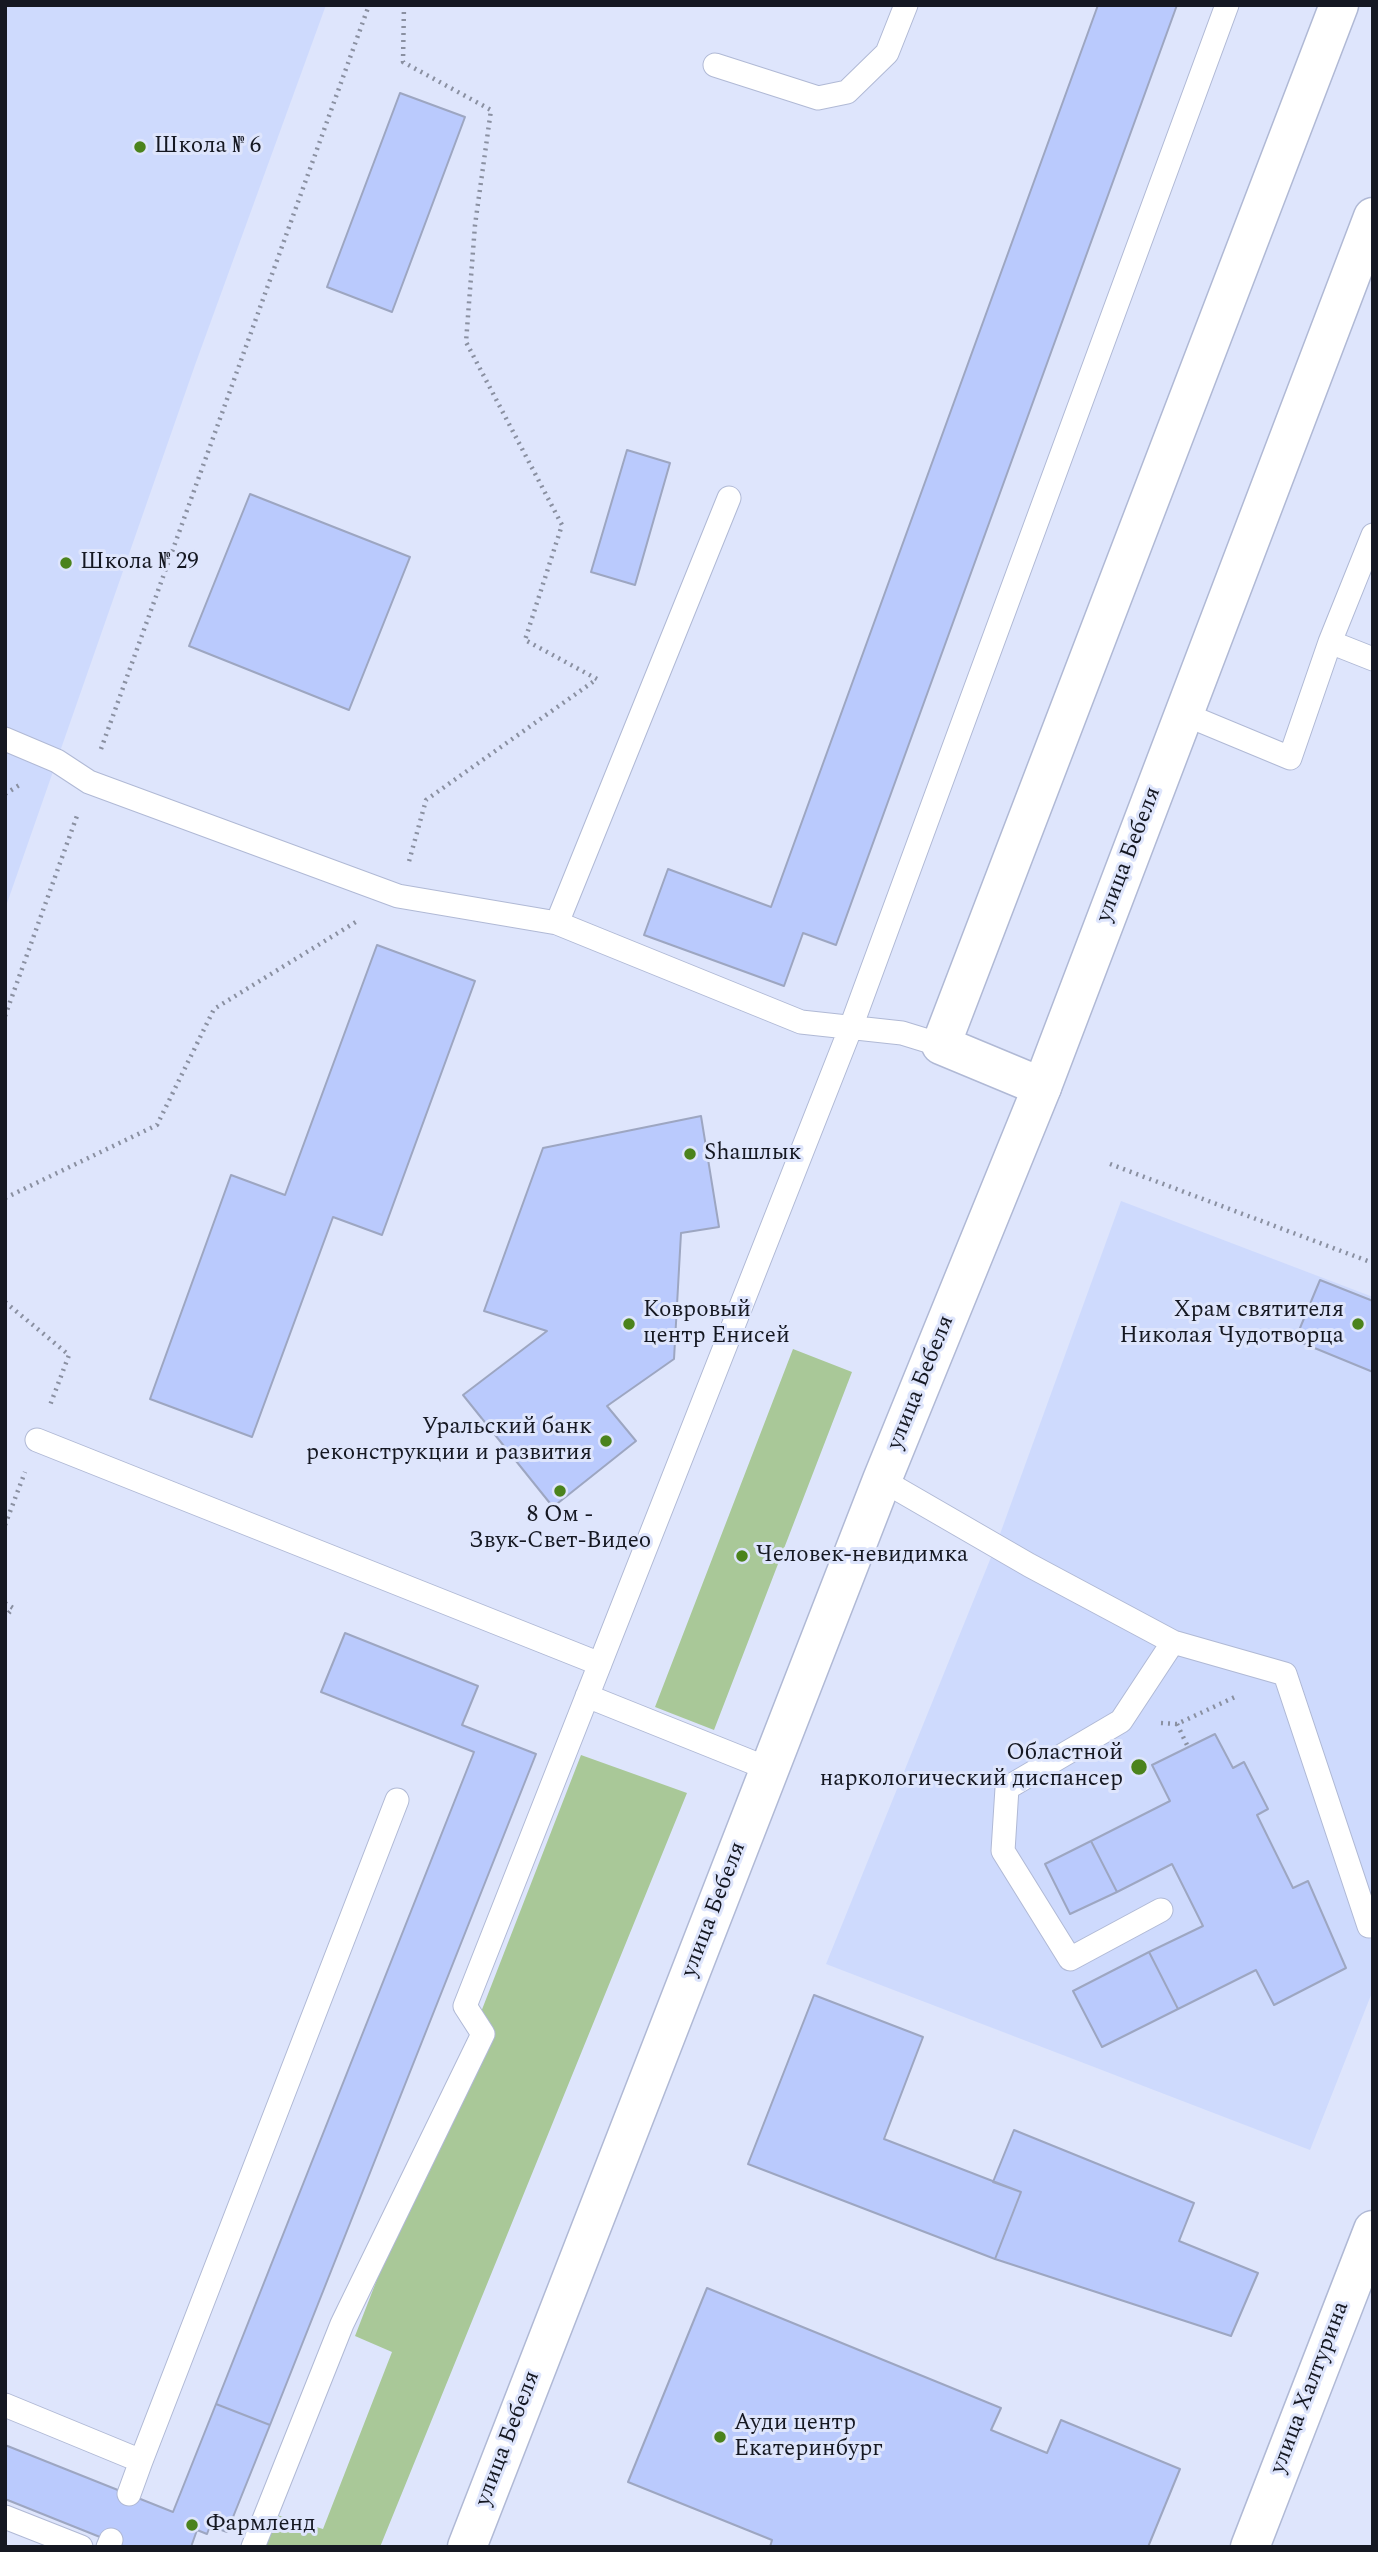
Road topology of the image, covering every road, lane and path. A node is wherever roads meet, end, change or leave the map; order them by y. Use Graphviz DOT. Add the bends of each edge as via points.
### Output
graph roads {
  1 [pos="369,5"];
  2 [pos="404,5"];
  3 [pos="906,5"];
  4 [pos="1227,5"];
  5 [pos="1339,5"];
  6 [pos="715,65"];
  7 [pos="1373,217"];
  8 [pos="729,498"];
  9 [pos="1373,535"];
  10 [pos="1330,642"];
  11 [pos="1373,659"];
  12 [pos="1184,714"];
  13 [pos="5,740"];
  14 [pos="89,782"];
  15 [pos="398,896"];
  16 [pos="558,923"];
  17 [pos="5,1016"];
  18 [pos="851,1027"];
  19 [pos="941,1045"];
  20 [pos="1042,1087"];
  21 [pos="1110,1164"];
  22 [pos="5,1198"];
  23 [pos="1373,1263"];
  24 [pos="37,1440"];
  25 [pos="883,1480"];
  26 [pos="5,1603"];
  27 [pos="5,1617"];
  28 [pos="1173,1642"];
  29 [pos="600,1664"];
  30 [pos="1285,1674"];
  31 [pos="587,1696"];
  32 [pos="1121,1721"];
  33 [pos="1177,1724"];
  34 [pos="1188,1747"];
  35 [pos="769,1769"];
  36 [pos="397,1800"];
  37 [pos="1161,1910"];
  38 [pos="1369,1926"];
  39 [pos="1373,2230"];
  40 [pos="5,2405"];
  41 [pos="141,2461"];
  42 [pos="129,2494"];
  43 [pos="5,2517"];
  44 [pos="81,2547"];
  45 [pos="253,2547"];
  46 [pos="467,2547"];
  47 [pos="1250,2547"];
  1 -- 14 [label="path"];
  2 -- 15 [label="path" via="403,62 491,110 475,225 466,342 562,524 525,640 597,679 426,800"];
  3 -- 6 [label="lane" via="887,53 847,92 818,98"];
  4 -- 18 [label="lane"];
  5 -- 19 [label="main road"];
  7 -- 12 [label="main road, улица Бебеля"];
  8 -- 16 [label="lane"];
  9 -- 10 [label="lane"];
  10 -- 11 [label="lane"];
  10 -- 12 [label="lane" via="1290,758"];
  12 -- 20 [label="main road, улица Бебеля"];
  13 -- 14 [label="lane" via="57,761"];
  14 -- 15 [label="lane"];
  14 -- 17 [label="path"];
  15 -- 16 [label="lane"];
  15 -- 22 [label="path" via="214,1009 157,1125"];
  16 -- 18 [label="lane" via="801,1023"];
  18 -- 19 [label="lane" via="902,1033"];
  18 -- 29 [label="lane"];
  19 -- 20 [label="main road"];
  20 -- 25 [label="main road, улица Бебеля"];
  21 -- 23 [label="path"];
  24 -- 29 [label="lane"];
  25 -- 28 [label="lane"];
  25 -- 35 [label="main road, улица Бебеля"];
  26 -- 27 [label="path" via="13,1608"];
  28 -- 30 [label="lane"];
  28 -- 32 [label="lane"];
  29 -- 31 [label="lane"];
  30 -- 33 [label="path"];
  30 -- 38 [label="lane"];
  31 -- 35 [label="lane"];
  31 -- 45 [label="lane" via="465,2006 483,2034 342,2324"];
  32 -- 33 [label="path"];
  32 -- 37 [label="lane" via="1007,1788 1003,1851 1070,1959"];
  33 -- 34 [label="path"];
  35 -- 46 [label="main road, улица Бебеля"];
  36 -- 41 [label="lane"];
  39 -- 47 [label="main road, улица Халтурина"];
  40 -- 41 [label="lane"];
  41 -- 42 [label="lane"];
  43 -- 44 [label="lane"];
}
